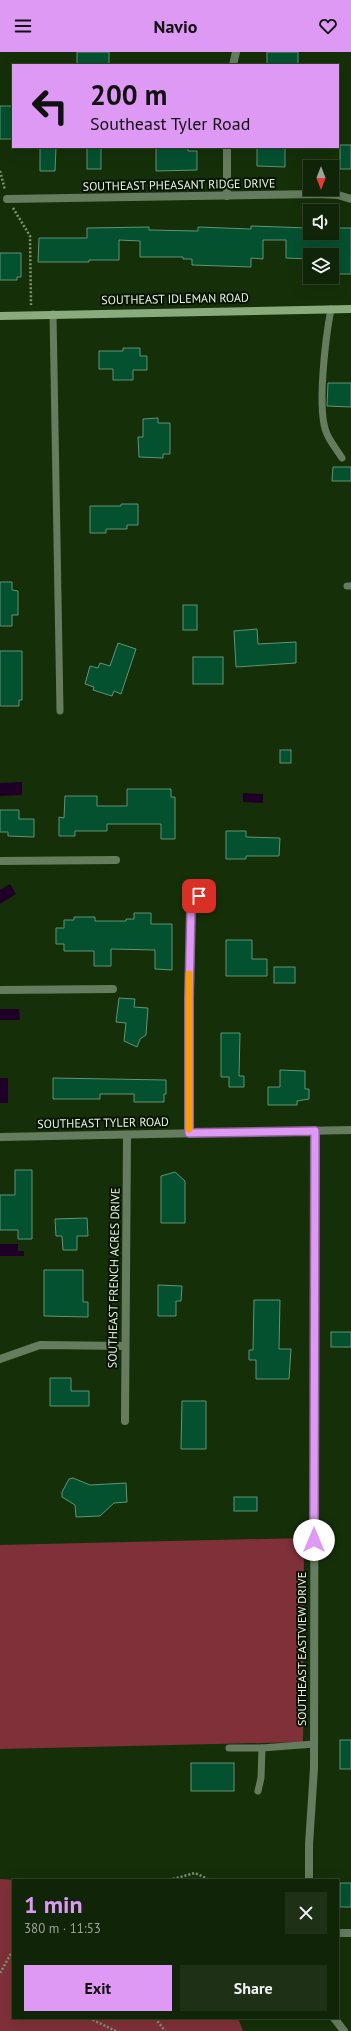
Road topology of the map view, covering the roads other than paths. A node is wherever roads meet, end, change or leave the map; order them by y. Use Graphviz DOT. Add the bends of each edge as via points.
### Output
graph roads {
  1 [pos="236,52"];
  2 [pos="232,64"];
  3 [pos="227,148"];
  4 [pos="227,196"];
  5 [pos="7,199"];
  6 [pos="351,199"];
  7 [pos="331,309"];
  8 [pos="351,309"];
  9 [pos="53,314"];
  10 [pos="0,316"];
  11 [pos="342,458"];
  12 [pos="60,712"];
  13 [pos="116,860"];
  14 [pos="0,861"];
  15 [pos="199,896"];
  16 [pos="113,989"];
  17 [pos="0,990"];
  18 [pos="351,1130"];
  19 [pos="315,1131"];
  20 [pos="189,1133"];
  21 [pos="127,1135"];
  22 [pos="0,1137"];
  23 [pos="125,1346"];
  24 [pos="0,1359"];
  25 [pos="125,1422"];
  26 [pos="314,1744"];
  27 [pos="229,1748"];
  28 [pos="262,1748"];
  29 [pos="258,1791"];
  30 [pos="309,1879"];
  31 [pos="339,1933"];
  32 [pos="351,1933"];
  33 [pos="335,2019"];
  34 [pos="344,2031"];
  1 -- 2 [label="street"];
  3 -- 4 [label="street"];
  4 -- 5 [label="street, SOUTHEAST PHEASANT RIDGE DRIVE"];
  4 -- 6 [label="street, SOUTHEAST PHEASANT RIDGE DRIVE" via="317,194 338,195"];
  7 -- 8 [label="main road, SOUTHEAST IDLEMAN ROAD"];
  7 -- 9 [label="main road, SOUTHEAST IDLEMAN ROAD"];
  7 -- 11 [label="lane" via="325,344 323,412 326,434"];
  9 -- 10 [label="main road, SOUTHEAST IDLEMAN ROAD"];
  9 -- 12 [label="lane"];
  13 -- 14 [label="street"];
  15 -- 20 [label="street" via="191,909"];
  16 -- 17 [label="street"];
  18 -- 19 [label="street, SOUTHEAST TYLER ROAD"];
  19 -- 20 [label="street, SOUTHEAST TYLER ROAD"];
  19 -- 26 [label="street, SOUTHEAST EASTVIEW DRIVE"];
  20 -- 21 [label="street, SOUTHEAST TYLER ROAD"];
  21 -- 22 [label="street, SOUTHEAST TYLER ROAD"];
  21 -- 23 [label="street, SOUTHEAST FRENCH ACRES DRIVE"];
  23 -- 24 [label="street" via="40,1345"];
  23 -- 25 [label="street, SOUTHEAST FRENCH ACRES DRIVE"];
  26 -- 28 [label="lane"];
  26 -- 30 [label="street, SOUTHEAST EASTVIEW DRIVE"];
  27 -- 28 [label="lane"];
  28 -- 29 [label="lane"];
  31 -- 32 [label="street"];
  33 -- 34 [label="street"];
}
